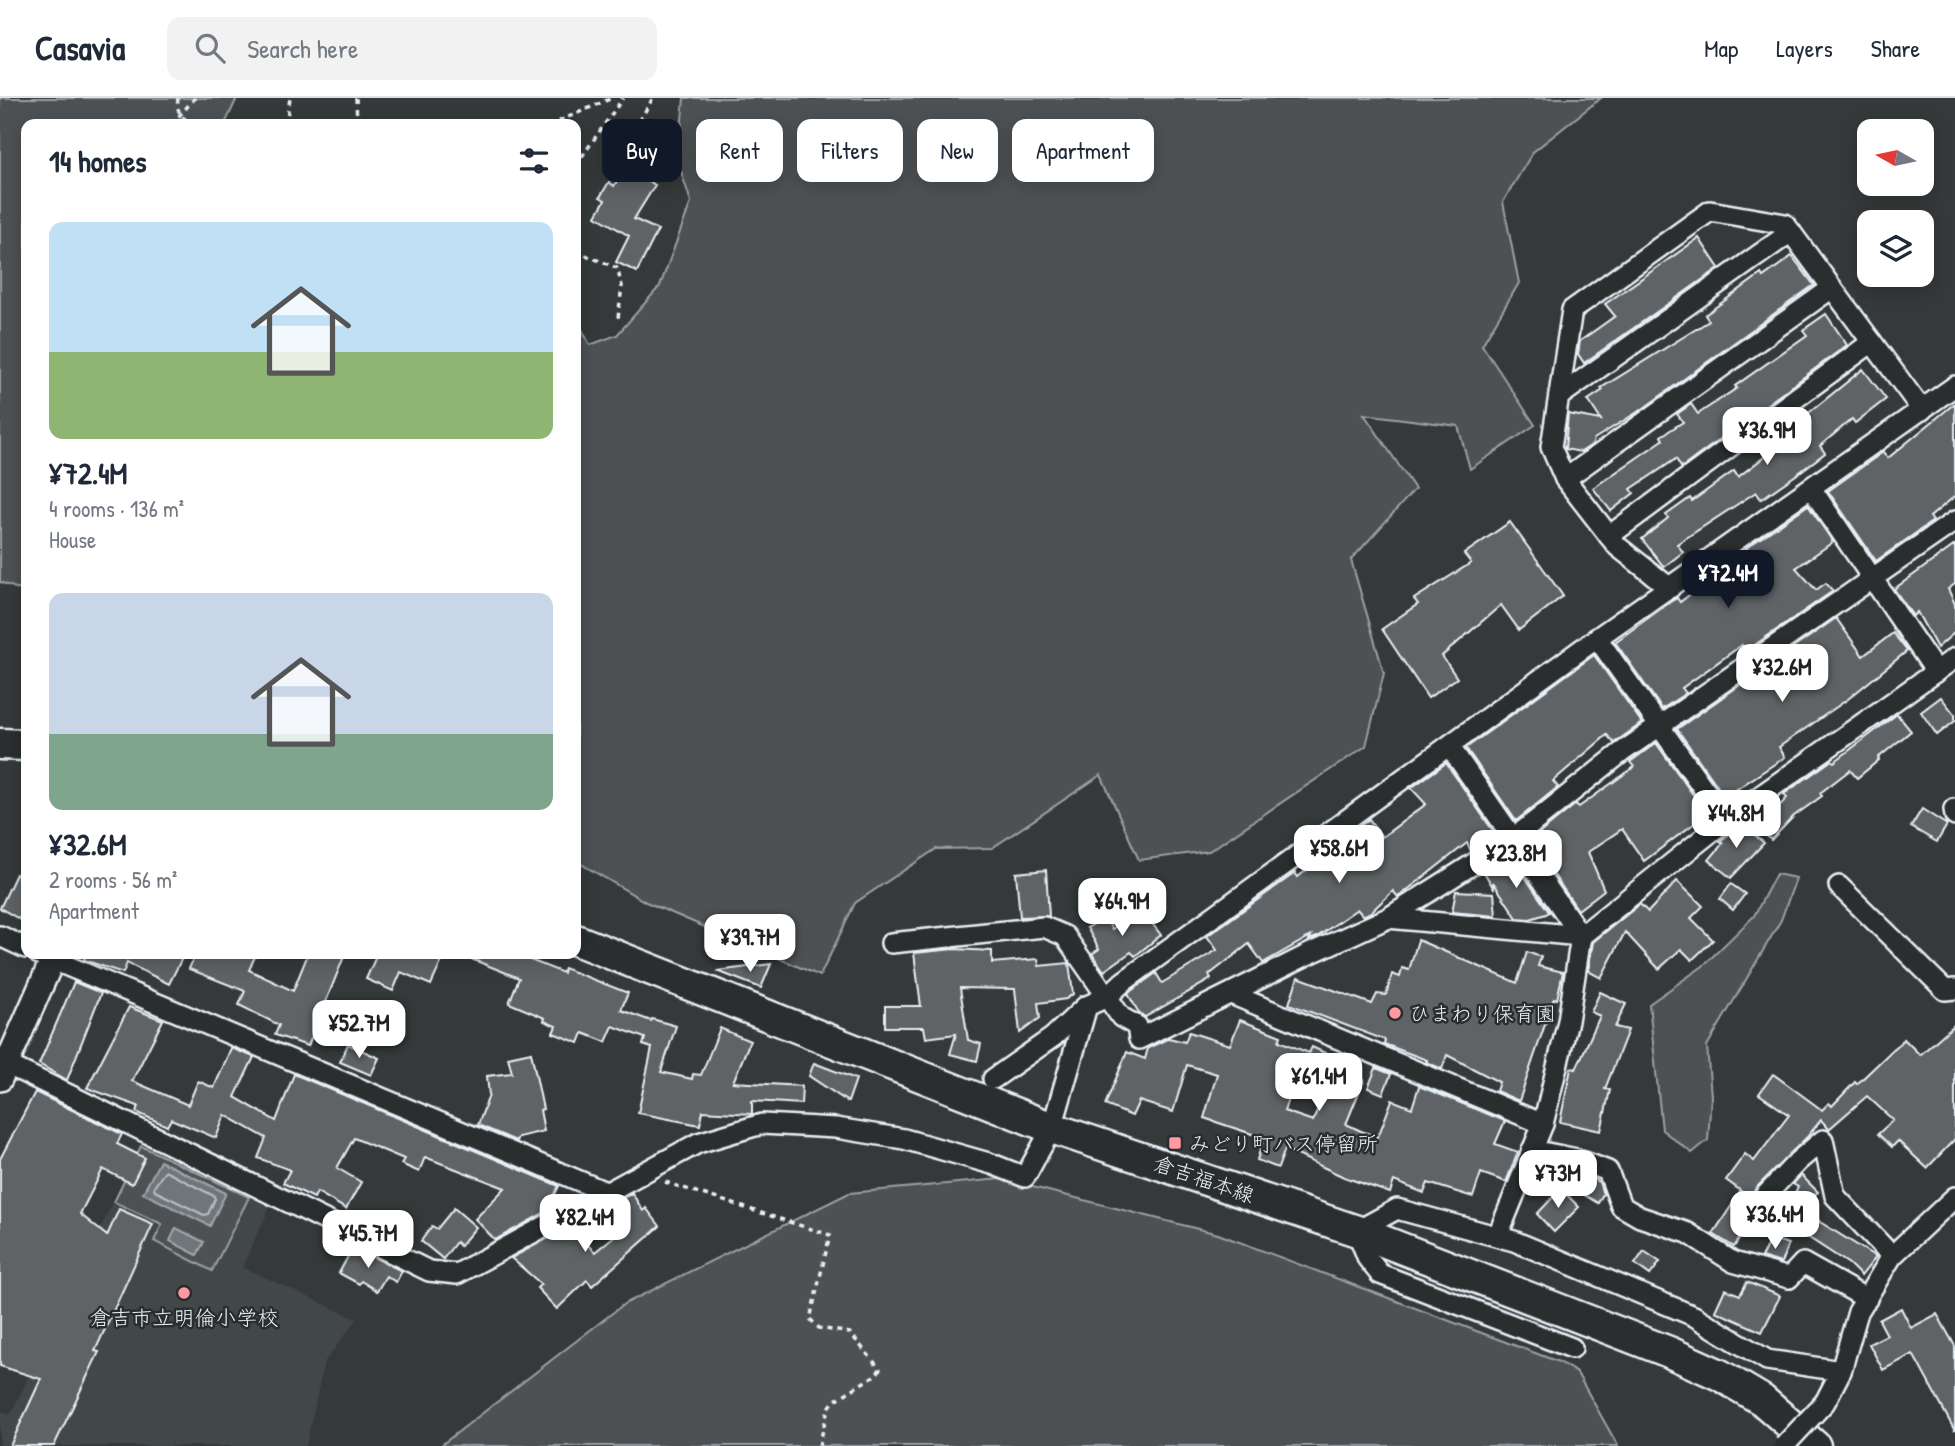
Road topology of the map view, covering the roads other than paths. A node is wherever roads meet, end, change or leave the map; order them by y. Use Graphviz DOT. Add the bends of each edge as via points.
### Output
graph roads {
  1 [pos="1791,232"];
  2 [pos="1832,288"];
  3 [pos="1872,342"];
  4 [pos="1955,386"];
  5 [pos="1561,395"];
  6 [pos="1922,411"];
  7 [pos="1565,479"];
  8 [pos="1811,488"];
  9 [pos="1955,522"];
  10 [pos="1609,536"];
  11 [pos="1873,579"];
  12 [pos="1670,588"];
  13 [pos="1597,638"];
  14 [pos="1955,658"];
  15 [pos="1936,671"];
  16 [pos="1661,725"];
  17 [pos="0,744"];
  18 [pos="21,745"];
  19 [pos="1450,747"];
  20 [pos="1954,809"];
  21 [pos="1955,816"];
  22 [pos="1726,820"];
  23 [pos="1514,838"];
  24 [pos="1839,886"];
  25 [pos="1388,918"];
  26 [pos="0,936"];
  27 [pos="1581,936"];
  28 [pos="581,942"];
  29 [pos="891,943"];
  30 [pos="21,946"];
  31 [pos="48,959"];
  32 [pos="56,959"];
  33 [pos="1955,989"];
  34 [pos="1231,994"];
  35 [pos="1107,997"];
  36 [pos="1087,1006"];
  37 [pos="2,1068"];
  38 [pos="993,1079"];
  39 [pos="1543,1124"];
  40 [pos="1052,1128"];
  41 [pos="1532,1150"];
  42 [pos="608,1193"];
  43 [pos="1764,1197"];
  44 [pos="1955,1197"];
  45 [pos="1357,1231"];
  46 [pos="1498,1235"];
  47 [pos="1892,1256"];
  48 [pos="1867,1298"];
  49 [pos="1572,1348"];
  50 [pos="1841,1371"];
  51 [pos="1784,1446"];
  52 [pos="1815,1446"];
  1 -- 2 [label="street"];
  1 -- 5 [label="street"];
  1 -- 5 [label="street" via="1785,224 1710,211 1572,310"];
  2 -- 3 [label="street"];
  2 -- 7 [label="street"];
  3 -- 6 [label="street"];
  3 -- 10 [label="street"];
  4 -- 6 [label="street"];
  5 -- 7 [label="street" via="1551,447"];
  6 -- 8 [label="street"];
  7 -- 10 [label="street"];
  8 -- 11 [label="street"];
  8 -- 12 [label="street"];
  9 -- 11 [label="street"];
  10 -- 12 [label="street"];
  11 -- 15 [label="street"];
  11 -- 16 [label="street"];
  12 -- 13 [label="street"];
  13 -- 16 [label="street"];
  13 -- 19 [label="street"];
  14 -- 15 [label="street"];
  15 -- 22 [label="street"];
  16 -- 22 [label="street"];
  16 -- 23 [label="street"];
  17 -- 18 [label="main road"];
  19 -- 23 [label="street"];
  19 -- 35 [label="street"];
  20 -- 21 [label="street"];
  22 -- 27 [label="street"];
  23 -- 25 [label="street"];
  23 -- 27 [label="street"];
  24 -- 33 [label="street" via="1945,990"];
  25 -- 27 [label="street"];
  25 -- 34 [label="street"];
  26 -- 30 [label="street"];
  27 -- 39 [label="street" via="1568,1021"];
  28 -- 40 [label="main road, 倉吉福本線"];
  29 -- 35 [label="street" via="1044,927 1065,936"];
  31 -- 37 [label="street"];
  32 -- 42 [label="street"];
  34 -- 35 [label="street" via="1139,1039 1138,1026 1121,1017"];
  34 -- 39 [label="street"];
  35 -- 36 [label="street"];
  36 -- 38 [label="street" via="1053,1037"];
  36 -- 40 [label="street"];
  37 -- 42 [label="street" via="429,1271 446,1275 457,1274"];
  39 -- 41 [label="street"];
  40 -- 42 [label="street" via="1025,1177 904,1139 836,1128 762,1124 698,1143"];
  40 -- 45 [label="main road, 倉吉福本線"];
  41 -- 46 [label="street"];
  41 -- 48 [label="street" via="1608,1171 1621,1206 1688,1233 1733,1262 1789,1278 1803,1263"];
  43 -- 47 [label="street" via="1823,1140 1835,1196"];
  44 -- 47 [label="street"];
  45 -- 46 [label="street" via="1397,1209"];
  45 -- 49 [label="street" via="1368,1259 1380,1274"];
  45 -- 52 [label="main road, 倉吉福本線" via="1720,1375 1762,1400"];
  46 -- 50 [label="street" via="1694,1316 1767,1360"];
  47 -- 48 [label="street"];
  48 -- 50 [label="street" via="1858,1312"];
  50 -- 51 [label="street, bridge" via="1825,1402"];
}
